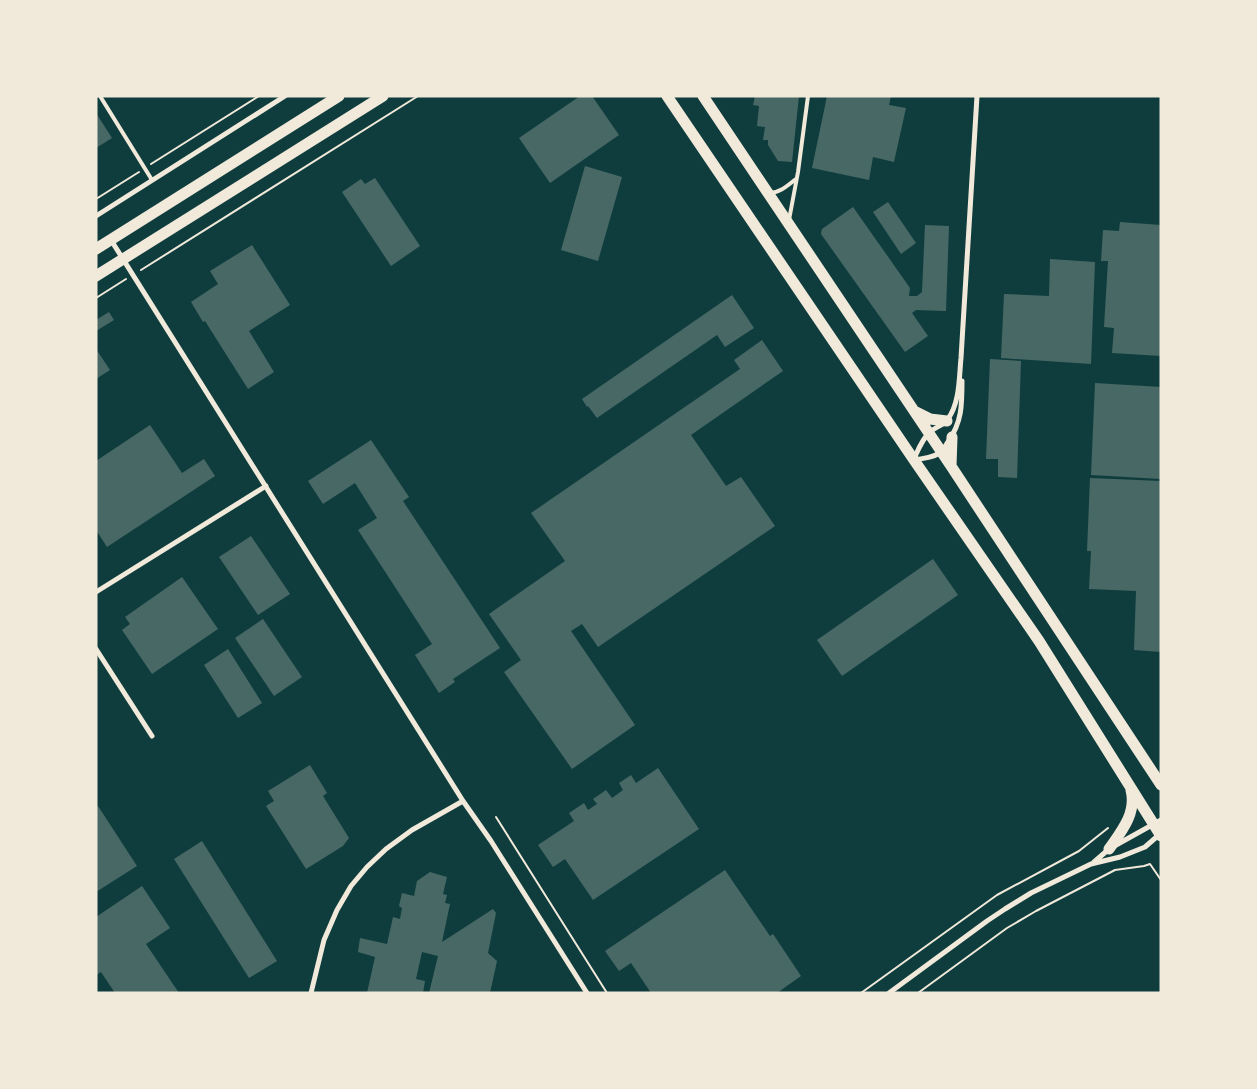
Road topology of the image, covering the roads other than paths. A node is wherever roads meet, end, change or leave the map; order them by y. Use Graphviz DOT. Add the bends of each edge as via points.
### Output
graph roads {
  1 [pos="100,96"];
  2 [pos="285,96"];
  3 [pos="339,96"];
  4 [pos="383,96"];
  5 [pos="667,96"];
  6 [pos="703,96"];
  7 [pos="808,96"];
  8 [pos="976,96"];
  9 [pos="797,179"];
  10 [pos="152,180"];
  11 [pos="768,192"];
  12 [pos="96,216"];
  13 [pos="788,223"];
  14 [pos="111,239"];
  15 [pos="96,249"];
  16 [pos="124,259"];
  17 [pos="96,276"];
  18 [pos="961,358"];
  19 [pos="914,411"];
  20 [pos="947,421"];
  21 [pos="929,433"];
  22 [pos="952,437"];
  23 [pos="941,451"];
  24 [pos="914,460"];
  25 [pos="951,466"];
  26 [pos="266,486"];
  27 [pos="96,592"];
  28 [pos="96,649"];
  29 [pos="152,736"];
  30 [pos="1161,784"];
  31 [pos="1130,788"];
  32 [pos="463,801"];
  33 [pos="1159,829"];
  34 [pos="1109,850"];
  35 [pos="1091,864"];
  36 [pos="311,993"];
  37 [pos="587,993"];
  38 [pos="889,993"];
  1 -- 10 [label="lane"];
  2 -- 10 [label="street"];
  3 -- 14 [label="main road"];
  4 -- 16 [label="main road"];
  5 -- 24 [label="main road"];
  6 -- 11 [label="main road"];
  7 -- 9 [label="lane"];
  8 -- 18 [label="street"];
  9 -- 11 [label="lane" via="778,192"];
  9 -- 13 [label="lane"];
  10 -- 12 [label="street"];
  11 -- 13 [label="main road"];
  13 -- 19 [label="main road"];
  14 -- 15 [label="main road"];
  14 -- 16 [label="street"];
  16 -- 17 [label="main road"];
  16 -- 26 [label="street"];
  18 -- 20 [label="street" via="954,408"];
  18 -- 22 [label="street" via="962,406"];
  19 -- 20 [label="main road" via="930,419"];
  19 -- 21 [label="main road"];
  20 -- 21 [label="street"];
  21 -- 23 [label="main road"];
  21 -- 24 [label="street"];
  22 -- 23 [label="street"];
  22 -- 25 [label="main road"];
  23 -- 24 [label="street" via="932,457"];
  23 -- 25 [label="main road"];
  24 -- 31 [label="main road" via="1039,641"];
  25 -- 30 [label="main road"];
  26 -- 27 [label="street"];
  26 -- 32 [label="street"];
  28 -- 29 [label="street"];
  31 -- 33 [label="main road"];
  31 -- 34 [label="main road" via="1133,799 1127,821"];
  32 -- 36 [label="street" via="386,849 351,886 324,940"];
  32 -- 37 [label="street"];
  33 -- 34 [label="street"];
  33 -- 35 [label="street" via="1145,847"];
  34 -- 35 [label="street"];
  35 -- 38 [label="street" via="1005,909"];
}
